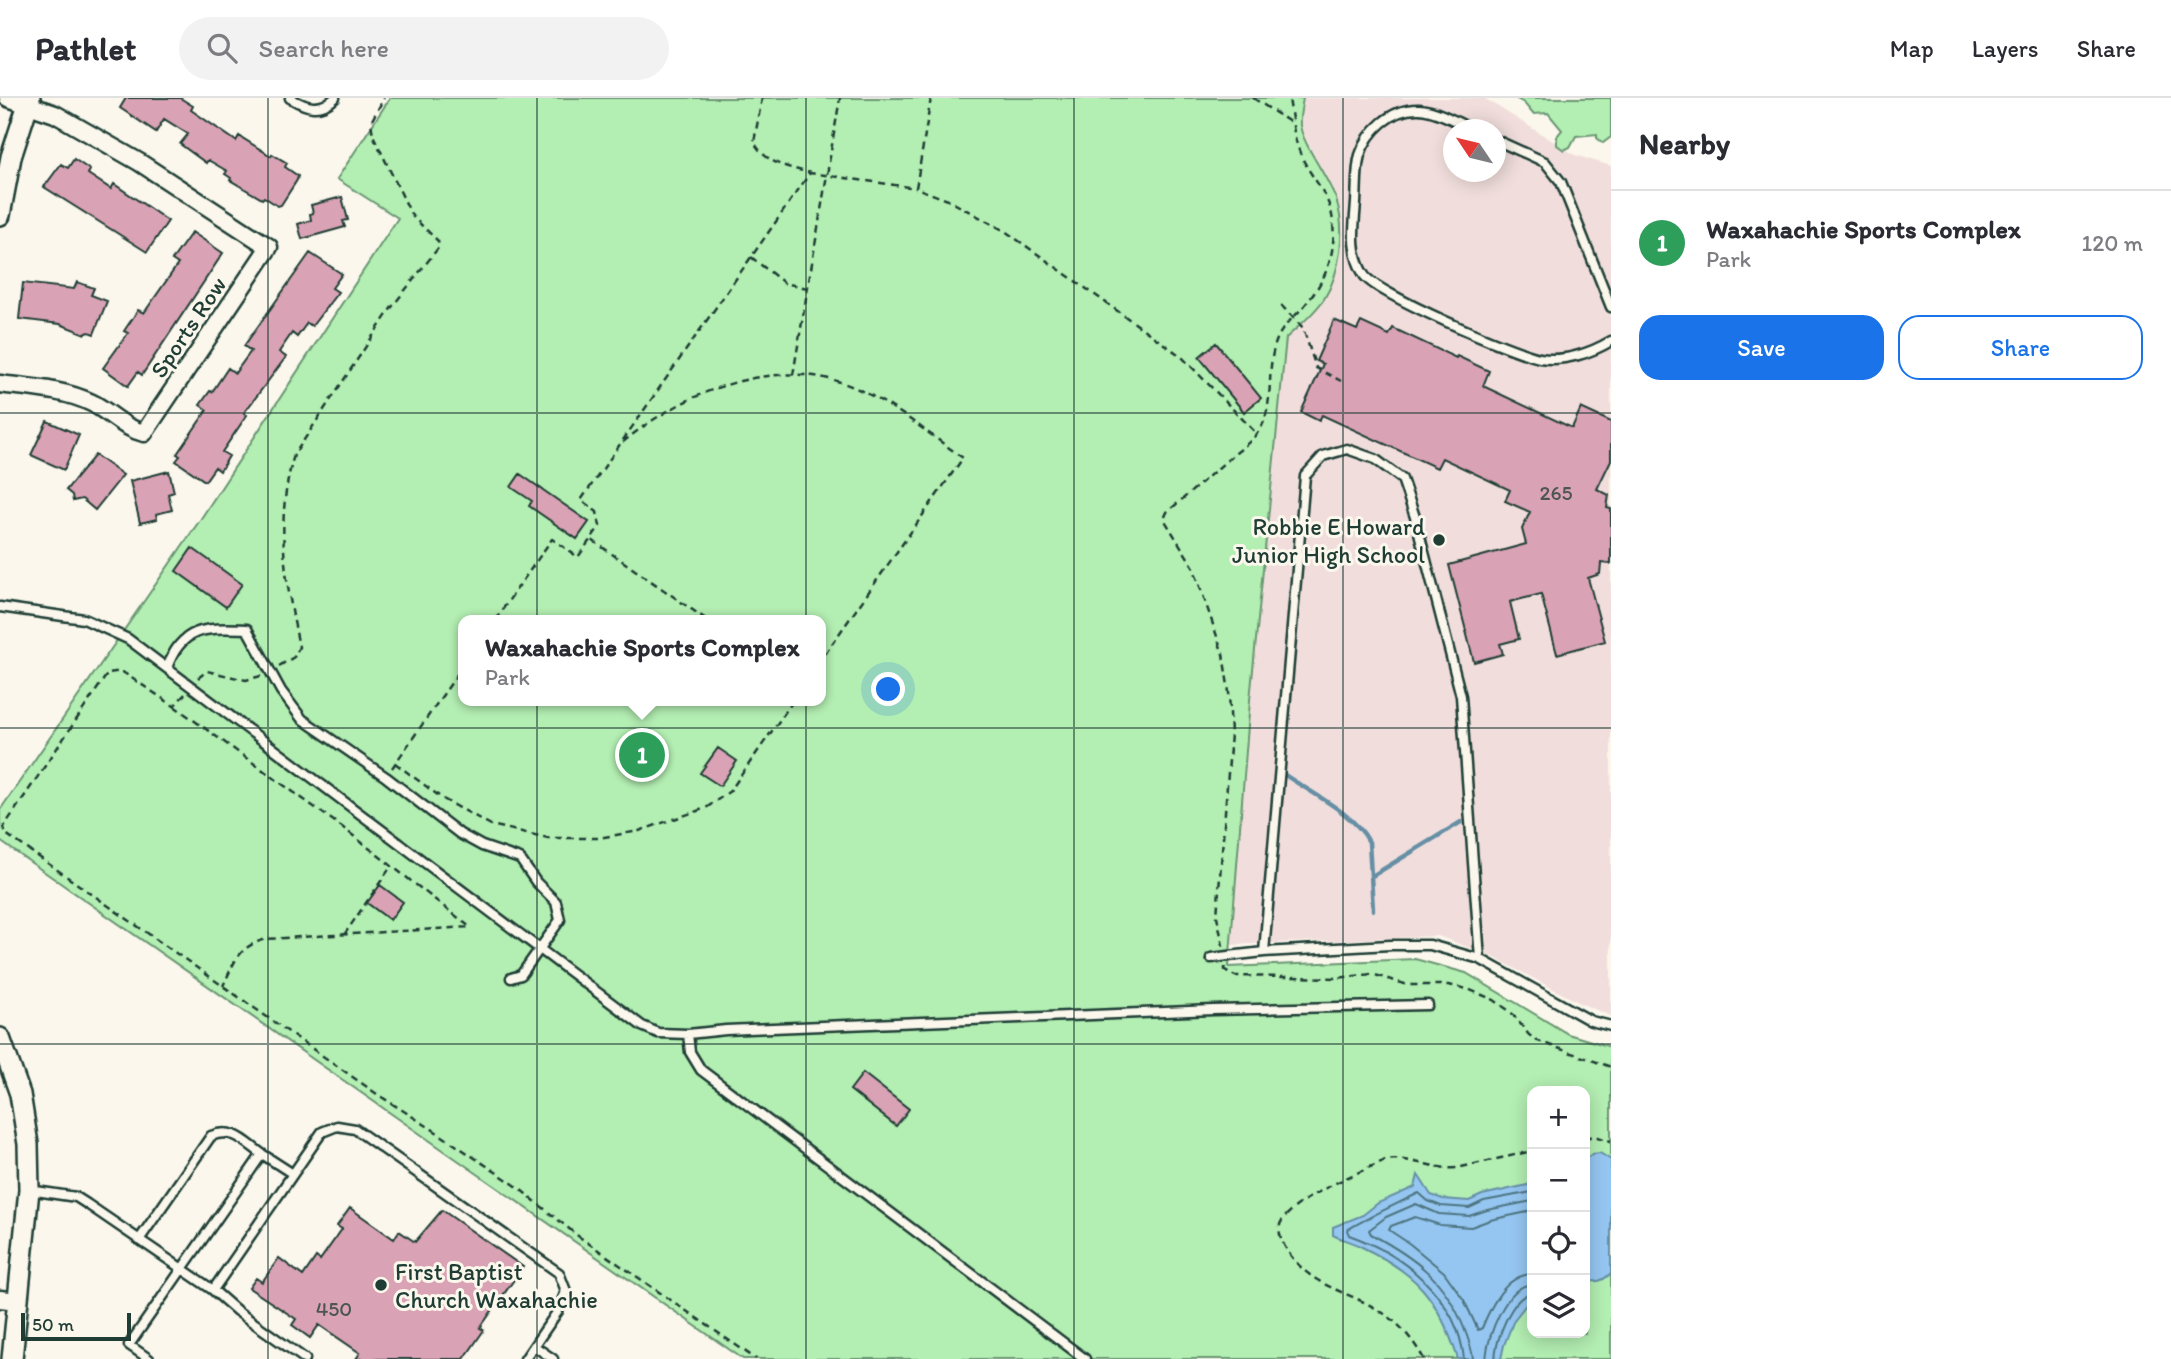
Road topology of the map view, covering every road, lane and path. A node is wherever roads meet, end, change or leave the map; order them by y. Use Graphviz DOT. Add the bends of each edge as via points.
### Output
graph roads {
  1 [pos="8,98"];
  2 [pos="290,98"];
  3 [pos="335,98"];
  4 [pos="762,98"];
  5 [pos="840,98"];
  6 [pos="931,98"];
  7 [pos="1252,98"];
  8 [pos="1289,98"];
  9 [pos="29,101"];
  10 [pos="1450,119"];
  11 [pos="1293,124"];
  12 [pos="1506,144"];
  13 [pos="811,173"];
  14 [pos="827,176"];
  15 [pos="916,188"];
  16 [pos="0,215"];
  17 [pos="751,257"];
  18 [pos="808,288"];
  19 [pos="1280,305"];
  20 [pos="1611,307"];
  21 [pos="1292,317"];
  22 [pos="1611,341"];
  23 [pos="793,375"];
  24 [pos="1341,381"];
  25 [pos="0,384"];
  26 [pos="1256,433"];
  27 [pos="620,444"];
  28 [pos="591,539"];
  29 [pos="0,607"];
  30 [pos="499,615"];
  31 [pos="700,615"];
  32 [pos="826,654"];
  33 [pos="167,668"];
  34 [pos="458,675"];
  35 [pos="174,706"];
  36 [pos="790,706"];
  37 [pos="396,763"];
  38 [pos="386,777"];
  39 [pos="391,867"];
  40 [pos="344,935"];
  41 [pos="540,949"];
  42 [pos="1264,952"];
  43 [pos="1224,956"];
  44 [pos="1211,958"];
  45 [pos="1480,959"];
  46 [pos="1225,970"];
  47 [pos="511,978"];
  48 [pos="223,986"];
  49 [pos="1428,1004"];
  50 [pos="1611,1026"];
  51 [pos="688,1034"];
  52 [pos="0,1038"];
  53 [pos="1590,1137"];
  54 [pos="1611,1140"];
  55 [pos="1527,1153"];
  56 [pos="262,1154"];
  57 [pos="293,1174"];
  58 [pos="29,1189"];
  59 [pos="139,1240"];
  60 [pos="182,1268"];
  61 [pos="213,1290"];
  62 [pos="9,1300"];
  63 [pos="534,1346"];
  64 [pos="12,1359"];
  65 [pos="149,1359"];
  66 [pos="305,1359"];
  67 [pos="525,1359"];
  68 [pos="553,1359"];
  69 [pos="1085,1359"];
  70 [pos="1424,1359"];
  1 -- 9 [label="street"];
  2 -- 3 [label="lane" via="315,108"];
  4 -- 13 [label="path" via="754,142 758,150 785,167"];
  5 -- 14 [label="path"];
  6 -- 15 [label="path"];
  7 -- 11 [label="path"];
  8 -- 11 [label="path"];
  9 -- 16 [label="street" via="11,157"];
  9 -- 25 [label="street, Sports Row" via="139,162 269,247 144,433 60,391"];
  10 -- 22 [label="lane" via="1418,109 1391,116 1371,132 1359,157 1354,229 1354,257 1365,278 1385,293 1514,351 1542,358 1568,357 1595,351"];
  11 -- 21 [label="path" via="1301,158 1324,190 1333,219 1334,251 1321,284"];
  12 -- 20 [label="lane" via="1545,162 1561,183"];
  13 -- 14 [label="path"];
  13 -- 17 [label="path"];
  14 -- 15 [label="path"];
  14 -- 18 [label="path"];
  15 -- 26 [label="path" via="1005,231 1181,356"];
  17 -- 18 [label="path" via="784,283"];
  17 -- 27 [label="path"];
  18 -- 23 [label="path"];
  19 -- 21 [label="path"];
  21 -- 24 [label="path" via="1303,328 1316,368"];
  21 -- 26 [label="path" via="1277,339 1269,401"];
  23 -- 27 [label="path" via="752,379 702,394"];
  23 -- 32 [label="path" via="841,382 866,393 962,458"];
  26 -- 43 [label="path" via="1164,519 1193,566 1223,654 1229,692 1231,734 1217,916"];
  27 -- 28 [label="path" via="580,500 597,512 600,526"];
  28 -- 30 [label="path" via="578,557 552,539"];
  28 -- 31 [label="path"];
  29 -- 33 [label="lane" via="84,619 128,639"];
  33 -- 38 [label="lane" via="180,644 204,628 247,629 302,719"];
  33 -- 41 [label="lane"];
  34 -- 37 [label="path"];
  35 -- 39 [label="path"];
  36 -- 37 [label="path" via="730,791 706,808 639,831 598,838 548,838 491,825 443,799"];
  37 -- 38 [label="path"];
  38 -- 41 [label="lane" via="460,834 520,859 556,902 560,920"];
  39 -- 40 [label="path"];
  39 -- 40 [label="path" via="470,927"];
  40 -- 48 [label="path" via="251,943 237,957"];
  41 -- 47 [label="lane" via="521,975"];
  41 -- 51 [label="lane" via="642,1026 658,1033"];
  42 -- 43 [label="lane"];
  42 -- 45 [label="lane" via="1430,946"];
  42 -- 45 [label="lane" via="1305,476 1323,456 1348,449 1375,459 1402,479 1415,517 1461,696"];
  43 -- 44 [label="lane"];
  43 -- 46 [label="path"];
  45 -- 50 [label="lane" via="1591,1021"];
  49 -- 51 [label="lane"];
  51 -- 69 [label="lane" via="690,1052 701,1070"];
  52 -- 58 [label="street" via="20,1094"];
  53 -- 54 [label="path"];
  55 -- 70 [label="path" via="1445,1169 1397,1158 1385,1160 1320,1192 1281,1221 1281,1241 1310,1276 1386,1314 1401,1326"];
  56 -- 57 [label="lane"];
  56 -- 59 [label="lane" via="233,1133 211,1136"];
  56 -- 60 [label="lane"];
  57 -- 61 [label="lane"];
  57 -- 63 [label="lane" via="322,1132 337,1126 355,1129 559,1273 565,1291 558,1311"];
  58 -- 59 [label="lane" via="76,1197"];
  58 -- 62 [label="street"];
  59 -- 60 [label="lane"];
  60 -- 61 [label="lane"];
  60 -- 65 [label="lane" via="129,1345"];
  61 -- 66 [label="lane"];
  62 -- 64 [label="street"];
  63 -- 67 [label="lane"];
  63 -- 68 [label="lane"];
}
